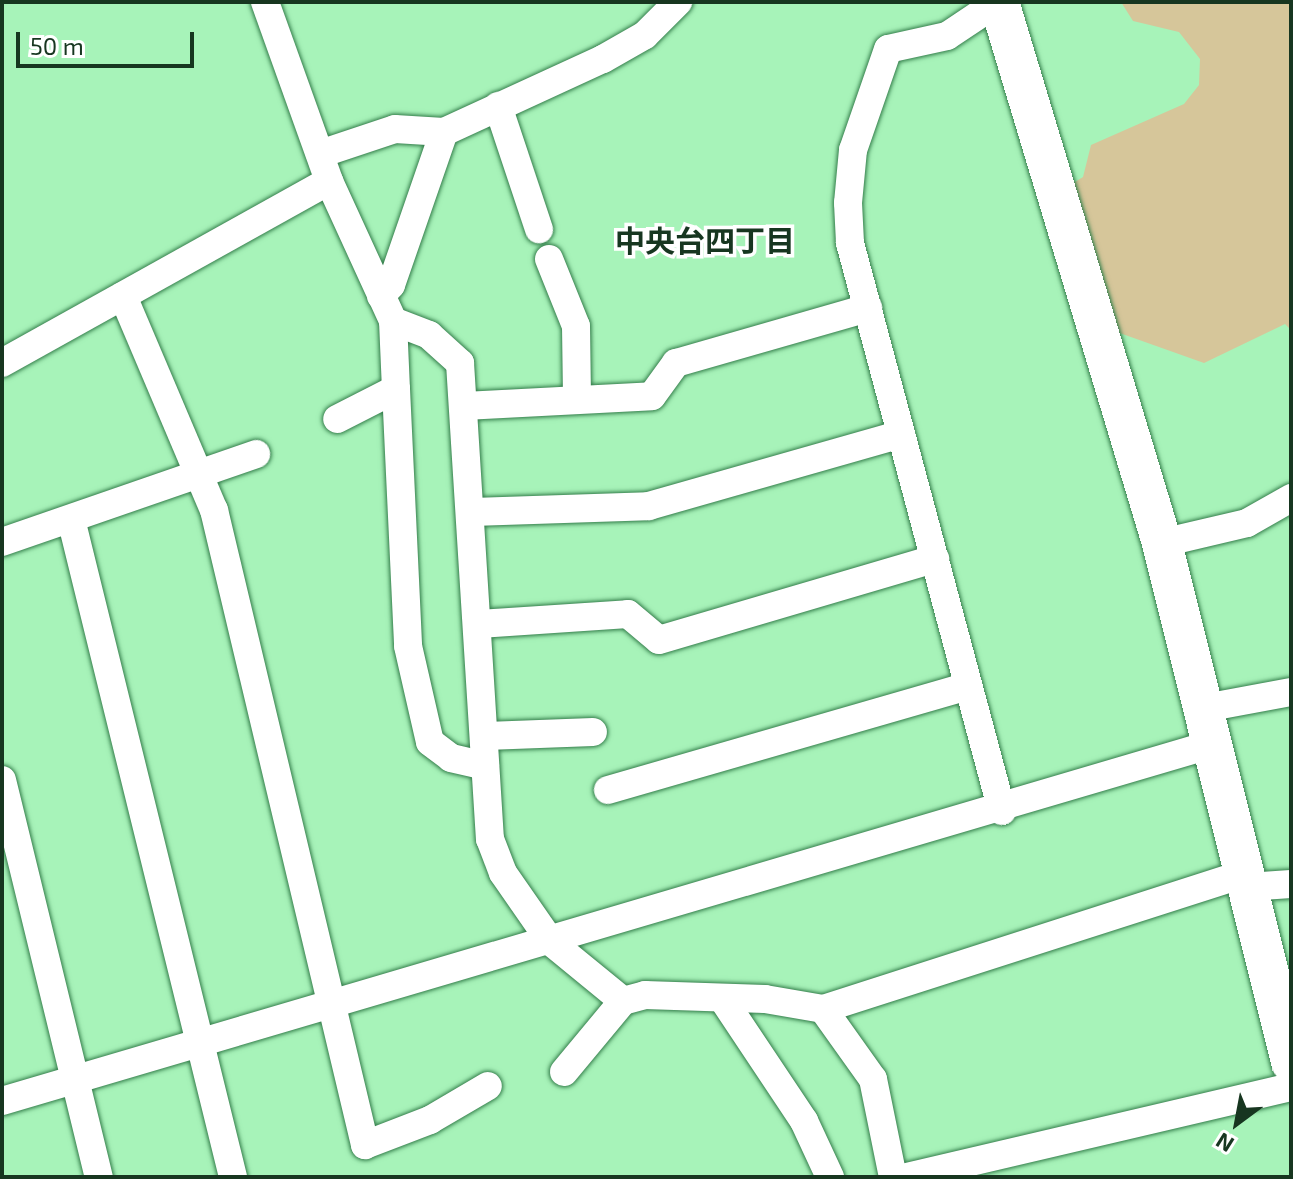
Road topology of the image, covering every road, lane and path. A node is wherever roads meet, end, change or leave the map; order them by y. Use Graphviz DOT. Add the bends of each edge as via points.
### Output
graph roads {
  1 [pos="265,2"];
  2 [pos="678,2"];
  3 [pos="998,2"];
  4 [pos="498,106"];
  5 [pos="444,132"];
  6 [pos="320,154"];
  7 [pos="329,181"];
  8 [pos="539,229"];
  9 [pos="549,259"];
  10 [pos="123,296"];
  11 [pos="868,308"];
  12 [pos="387,309"];
  13 [pos="2,363"];
  14 [pos="396,389"];
  15 [pos="577,398"];
  16 [pos="464,406"];
  17 [pos="337,419"];
  18 [pos="901,434"];
  19 [pos="256,454"];
  20 [pos="201,476"];
  21 [pos="1291,498"];
  22 [pos="471,512"];
  23 [pos="72,523"];
  24 [pos="2,542"];
  25 [pos="1162,543"];
  26 [pos="935,559"];
  27 [pos="479,624"];
  28 [pos="968,686"];
  29 [pos="1291,692"];
  30 [pos="1209,726"];
  31 [pos="593,732"];
  32 [pos="486,736"];
  33 [pos="485,766"];
  34 [pos="2,780"];
  35 [pos="608,790"];
  36 [pos="1002,811"];
  37 [pos="1245,880"];
  38 [pos="1291,884"];
  39 [pos="551,942"];
  40 [pos="722,998"];
  41 [pos="623,1001"];
  42 [pos="334,1006"];
  43 [pos="823,1009"];
  44 [pos="200,1044"];
  45 [pos="1291,1062"];
  46 [pos="564,1072"];
  47 [pos="75,1080"];
  48 [pos="488,1086"];
  49 [pos="1291,1087"];
  50 [pos="2,1101"];
  51 [pos="99,1177"];
  52 [pos="233,1177"];
  53 [pos="830,1177"];
  54 [pos="893,1177"];
  55 [pos="907,1177"];
  1 -- 6 [label="street"];
  2 -- 4 [label="street" via="631,43"];
  3 -- 11 [label="street" via="947,36 888,49 878,63 853,150 848,203 850,243"];
  3 -- 25 [label="street"];
  4 -- 5 [label="street"];
  4 -- 8 [label="street"];
  5 -- 6 [label="street" via="395,129"];
  5 -- 12 [label="street"];
  6 -- 7 [label="street"];
  7 -- 10 [label="street"];
  7 -- 12 [label="street"];
  9 -- 15 [label="street" via="576,326"];
  10 -- 13 [label="street"];
  10 -- 20 [label="street"];
  11 -- 15 [label="street" via="676,363 652,396"];
  11 -- 18 [label="street"];
  12 -- 14 [label="street"];
  12 -- 16 [label="street" via="453,356"];
  14 -- 17 [label="street"];
  14 -- 33 [label="street" via="408,646 430,742 451,758"];
  15 -- 16 [label="street"];
  16 -- 22 [label="street"];
  18 -- 22 [label="street" via="649,506"];
  18 -- 26 [label="street"];
  19 -- 20 [label="street"];
  20 -- 23 [label="street"];
  20 -- 42 [label="street"];
  21 -- 25 [label="street" via="1247,523 1192,531"];
  22 -- 27 [label="street"];
  23 -- 24 [label="street"];
  23 -- 44 [label="street"];
  25 -- 30 [label="street"];
  26 -- 27 [label="street" via="659,640 628,614"];
  26 -- 28 [label="street"];
  27 -- 32 [label="street"];
  28 -- 35 [label="street"];
  28 -- 36 [label="street"];
  29 -- 30 [label="street"];
  30 -- 36 [label="street"];
  30 -- 37 [label="street"];
  31 -- 32 [label="street"];
  32 -- 33 [label="street"];
  33 -- 39 [label="street" via="490,839 503,873"];
  34 -- 47 [label="street"];
  36 -- 39 [label="street"];
  37 -- 38 [label="street"];
  37 -- 43 [label="street"];
  37 -- 45 [label="street"];
  39 -- 41 [label="street"];
  39 -- 42 [label="street"];
  40 -- 41 [label="street" via="645,995"];
  40 -- 43 [label="street"];
  40 -- 53 [label="street" via="804,1121"];
  41 -- 46 [label="street"];
  42 -- 44 [label="street"];
  42 -- 48 [label="street" via="365,1145 430,1120"];
  43 -- 54 [label="street" via="873,1079"];
  44 -- 47 [label="street"];
  44 -- 52 [label="street"];
  47 -- 50 [label="street"];
  47 -- 51 [label="street"];
  49 -- 55 [label="street"];
}
